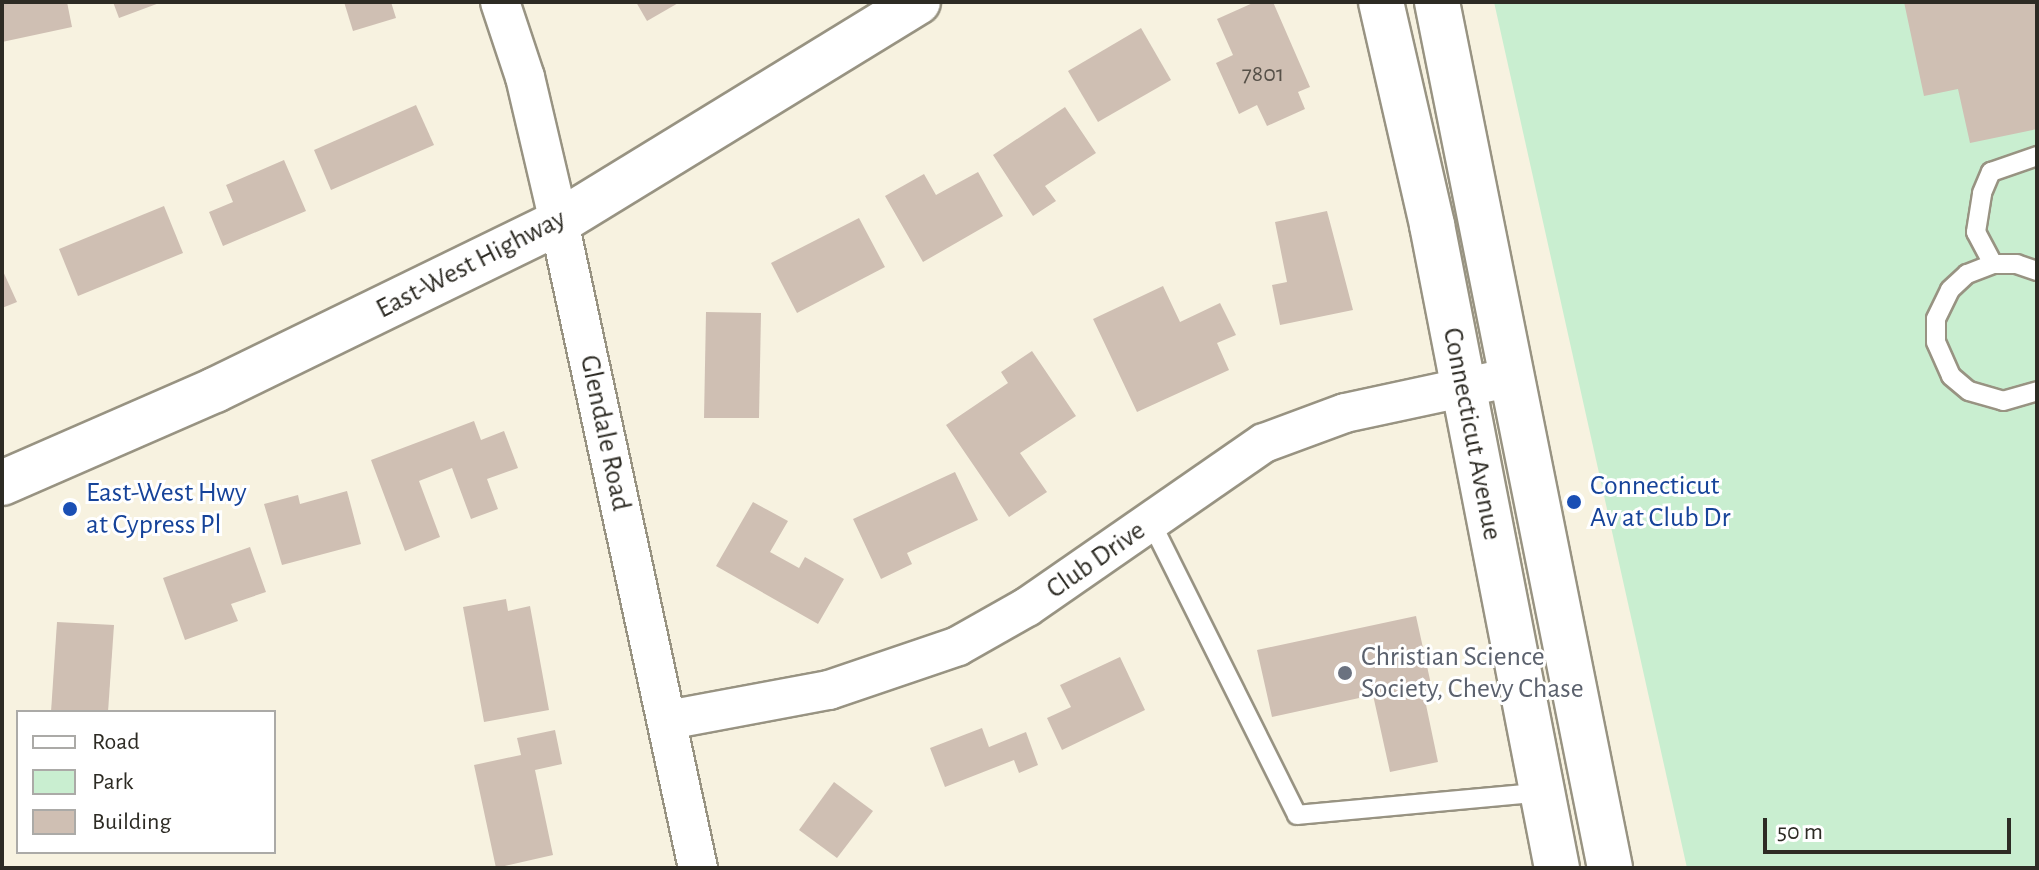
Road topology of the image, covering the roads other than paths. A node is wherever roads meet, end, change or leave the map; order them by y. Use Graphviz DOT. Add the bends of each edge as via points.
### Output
graph roads {
  1 [pos="500,2"];
  2 [pos="918,2"];
  3 [pos="1381,2"];
  4 [pos="1437,2"];
  5 [pos="2037,156"];
  6 [pos="559,222"];
  7 [pos="1993,264"];
  8 [pos="2037,271"];
  9 [pos="1513,377"];
  10 [pos="1462,388"];
  11 [pos="2037,391"];
  12 [pos="2,483"];
  13 [pos="1151,522"];
  14 [pos="668,720"];
  15 [pos="1543,792"];
  16 [pos="698,868"];
  17 [pos="1557,868"];
  18 [pos="1610,868"];
  1 -- 6 [label="street, Glendale Road" via="525,77"];
  2 -- 6 [label="main road, East-West Highway"];
  3 -- 10 [label="main road, Connecticut Avenue"];
  4 -- 9 [label="main road, Connecticut Avenue"];
  5 -- 7 [label="lane" via="1991,172 1982,193 1976,232"];
  6 -- 12 [label="main road, East-West Highway" via="215,390"];
  6 -- 14 [label="street, Glendale Road"];
  7 -- 8 [label="lane"];
  7 -- 11 [label="lane" via="1967,274 1950,290 1936,319 1936,342 1951,376 1969,391 2003,401"];
  9 -- 10 [label="street, Club Drive"];
  9 -- 18 [label="main road, Connecticut Avenue"];
  10 -- 13 [label="street, Club Drive" via="1345,413 1264,443"];
  10 -- 15 [label="main road, Connecticut Avenue"];
  13 -- 14 [label="street, Club Drive" via="1027,607 958,646 829,690"];
  13 -- 15 [label="lane" via="1297,815"];
  14 -- 16 [label="street, Glendale Road"];
  15 -- 17 [label="main road, Connecticut Avenue"];
}
